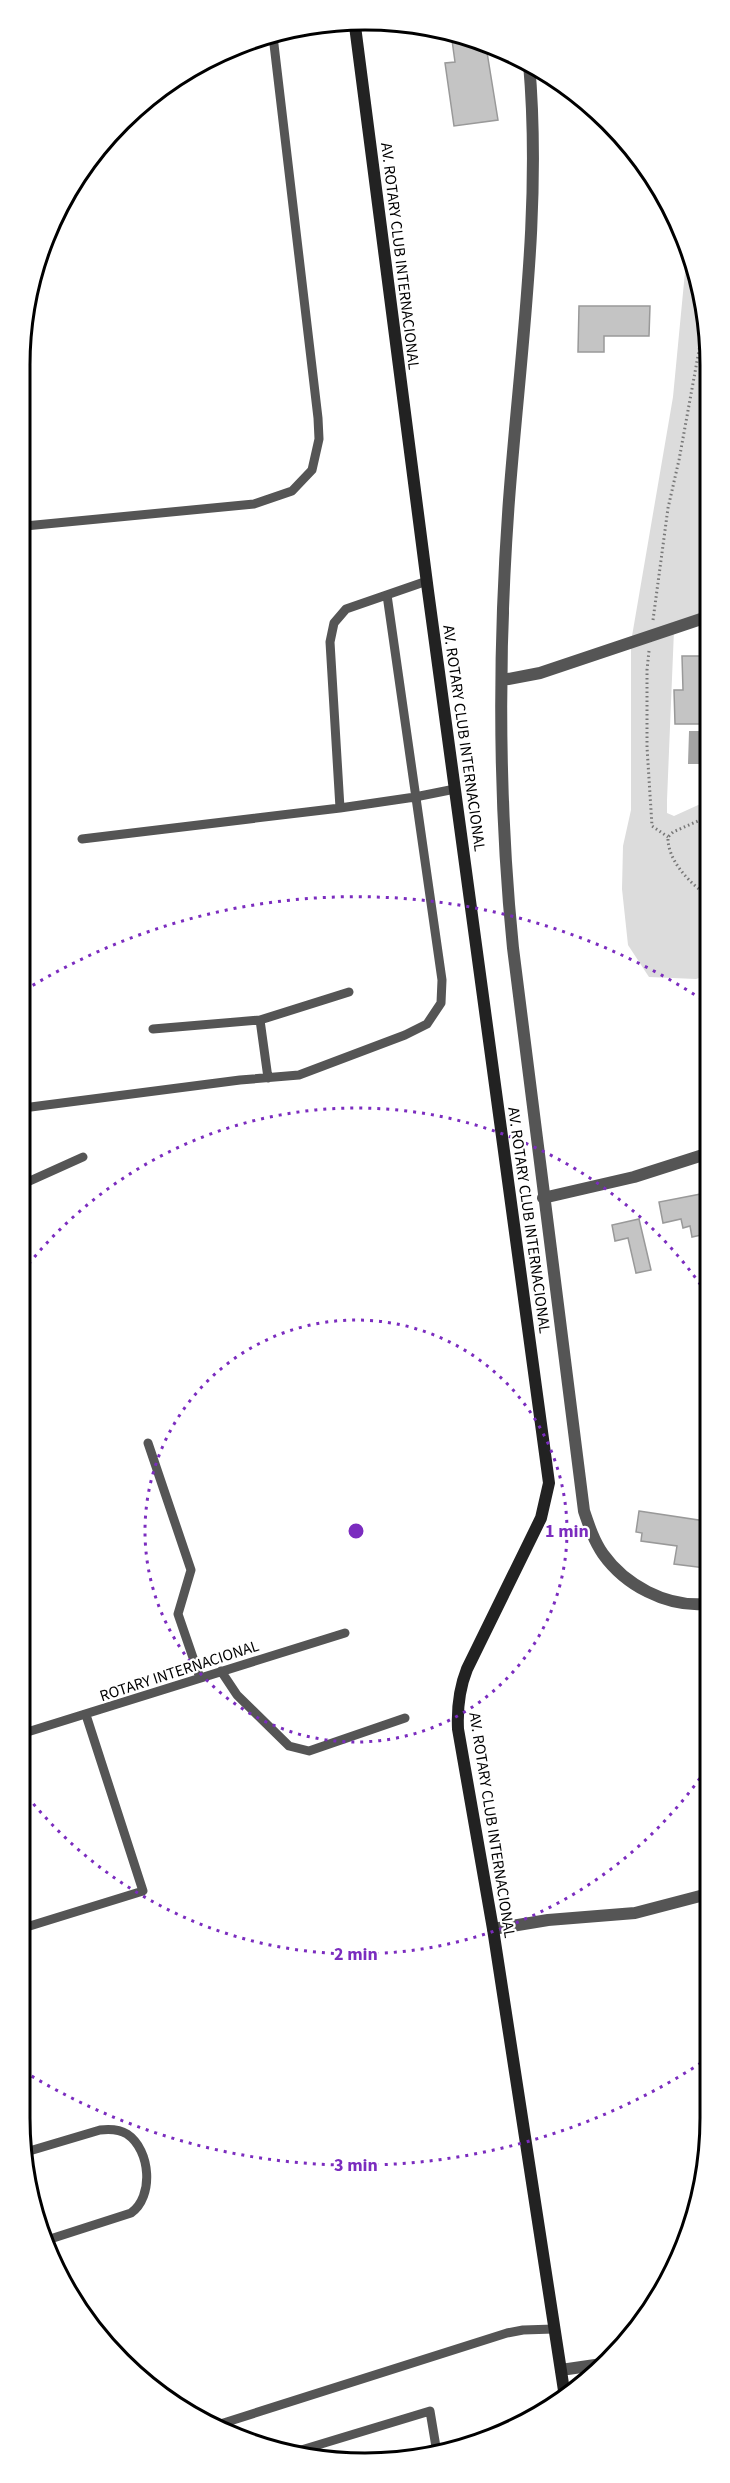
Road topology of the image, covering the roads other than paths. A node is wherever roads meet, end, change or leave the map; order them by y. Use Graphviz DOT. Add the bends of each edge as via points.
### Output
graph roads {
  1 [pos="356,30"];
  2 [pos="274,42"];
  3 [pos="530,74"];
  4 [pos="30,526"];
  5 [pos="427,580"];
  6 [pos="387,595"];
  7 [pos="700,619"];
  8 [pos="502,680"];
  9 [pos="455,789"];
  10 [pos="415,797"];
  11 [pos="340,808"];
  12 [pos="82,839"];
  13 [pos="349,993"];
  14 [pos="260,1020"];
  15 [pos="153,1029"];
  16 [pos="268,1078"];
  17 [pos="30,1107"];
  18 [pos="700,1156"];
  19 [pos="83,1157"];
  20 [pos="30,1181"];
  21 [pos="543,1198"];
  22 [pos="148,1443"];
  23 [pos="700,1604"];
  24 [pos="345,1633"];
  25 [pos="221,1671"];
  26 [pos="200,1677"];
  27 [pos="86,1715"];
  28 [pos="405,1718"];
  29 [pos="30,1731"];
  30 [pos="700,1896"];
  31 [pos="30,1926"];
  32 [pos="493,1929"];
  33 [pos="32,2150"];
  34 [pos="53,2238"];
  35 [pos="554,2329"];
  36 [pos="591,2366"];
  37 [pos="561,2370"];
  38 [pos="564,2388"];
  39 [pos="226,2422"];
  40 [pos="436,2446"];
  41 [pos="308,2448"];
  1 -- 5 [label="main road, AV. ROTARY CLUB INTERNACIONAL"];
  2 -- 4 [label="lane" via="318,418 319,439 312,470 292,491 254,504"];
  3 -- 8 [label="street" via="533,221 509,503"];
  5 -- 6 [label="lane"];
  5 -- 9 [label="main road, AV. ROTARY CLUB INTERNACIONAL"];
  6 -- 10 [label="lane"];
  6 -- 11 [label="lane" via="345,609 334,623 330,642"];
  7 -- 8 [label="street" via="540,673"];
  8 -- 21 [label="street" via="501,770 508,899"];
  9 -- 10 [label="lane"];
  9 -- 32 [label="main road, AV. ROTARY CLUB INTERNACIONAL" via="549,1483 541,1518 459,1689 458,1729"];
  10 -- 11 [label="lane"];
  10 -- 16 [label="lane" via="442,980 441,1003 427,1024 405,1035 299,1075"];
  11 -- 12 [label="lane"];
  13 -- 14 [label="lane"];
  14 -- 15 [label="lane"];
  14 -- 16 [label="lane"];
  16 -- 17 [label="lane"];
  18 -- 21 [label="street" via="634,1177"];
  19 -- 20 [label="lane"];
  21 -- 23 [label="street" via="579,1485 592,1534 613,1566 639,1587 670,1601"];
  22 -- 26 [label="lane" via="191,1570 178,1614"];
  24 -- 25 [label="lane, ROTARY INTERNACIONAL"];
  25 -- 26 [label="lane, ROTARY INTERNACIONAL"];
  25 -- 28 [label="lane" via="237,1695 289,1746 298,1750 309,1751"];
  26 -- 27 [label="lane, ROTARY INTERNACIONAL"];
  27 -- 29 [label="lane, ROTARY INTERNACIONAL"];
  27 -- 31 [label="lane" via="143,1891"];
  30 -- 32 [label="street" via="635,1913"];
  32 -- 35 [label="main road, AV. ROTARY CLUB INTERNACIONAL"];
  33 -- 34 [label="lane" via="112,2129 135,2141 142,2156 146,2192 139,2207"];
  35 -- 37 [label="main road, AV. ROTARY CLUB INTERNACIONAL"];
  35 -- 39 [label="lane" via="507,2333"];
  36 -- 37 [label="street"];
  37 -- 38 [label="main road, AV. ROTARY CLUB INTERNACIONAL"];
  40 -- 41 [label="lane" via="430,2411"];
}
